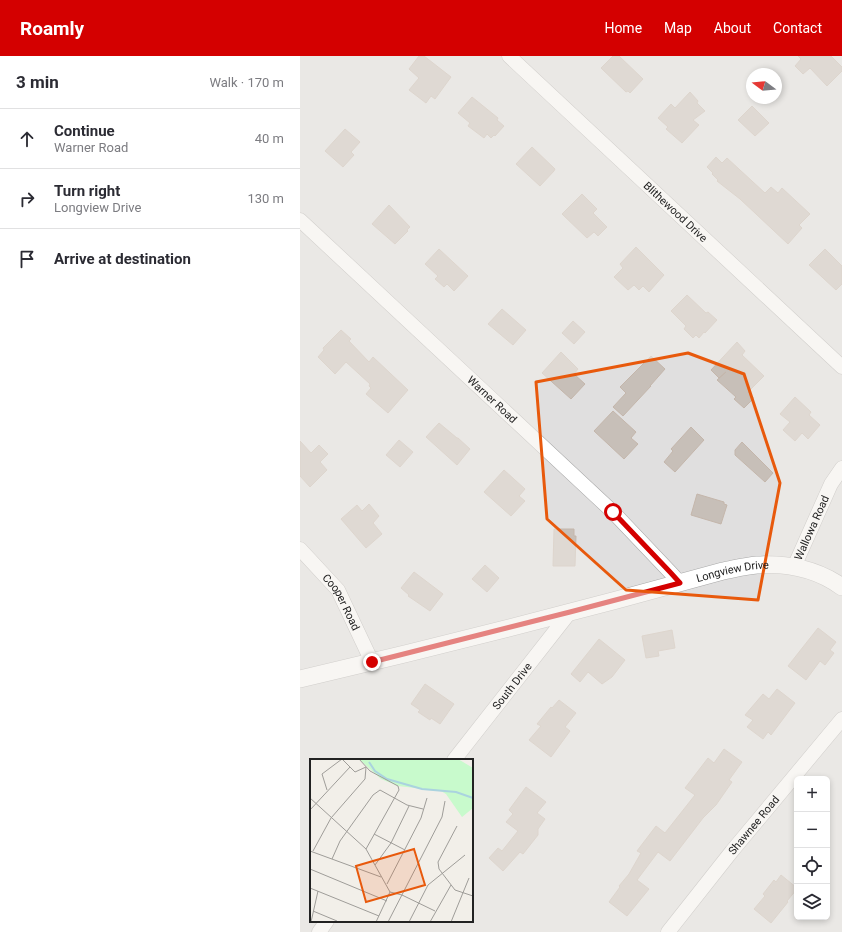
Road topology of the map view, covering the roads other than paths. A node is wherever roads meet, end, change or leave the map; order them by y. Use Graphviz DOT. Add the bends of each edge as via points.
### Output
graph roads {
  1 [pos="509,56"];
  2 [pos="300,220"];
  3 [pos="842,367"];
  4 [pos="842,468"];
  5 [pos="300,549"];
  6 [pos="794,567"];
  7 [pos="680,583"];
  8 [pos="842,587"];
  9 [pos="570,612"];
  10 [pos="372,662"];
  11 [pos="300,679"];
  12 [pos="842,719"];
  13 [pos="455,759"];
  14 [pos="327,922"];
  15 [pos="319,932"];
  16 [pos="668,932"];
  1 -- 3 [label="street, Blithewood Drive"];
  2 -- 7 [label="street, Warner Road" via="613,512"];
  4 -- 6 [label="street, Wallowa Road" via="831,484"];
  5 -- 10 [label="street, Cooper Road" via="338,590"];
  6 -- 7 [label="street, Longview Drive" via="757,565"];
  6 -- 8 [label="street, Longview Drive" via="811,571"];
  7 -- 9 [label="street, Longview Drive"];
  9 -- 10 [label="street, Longview Drive"];
  9 -- 13 [label="street, South Drive"];
  10 -- 11 [label="street, Longview Drive"];
  12 -- 16 [label="street, Shawnee Road"];
  14 -- 15 [label="street"];
}
